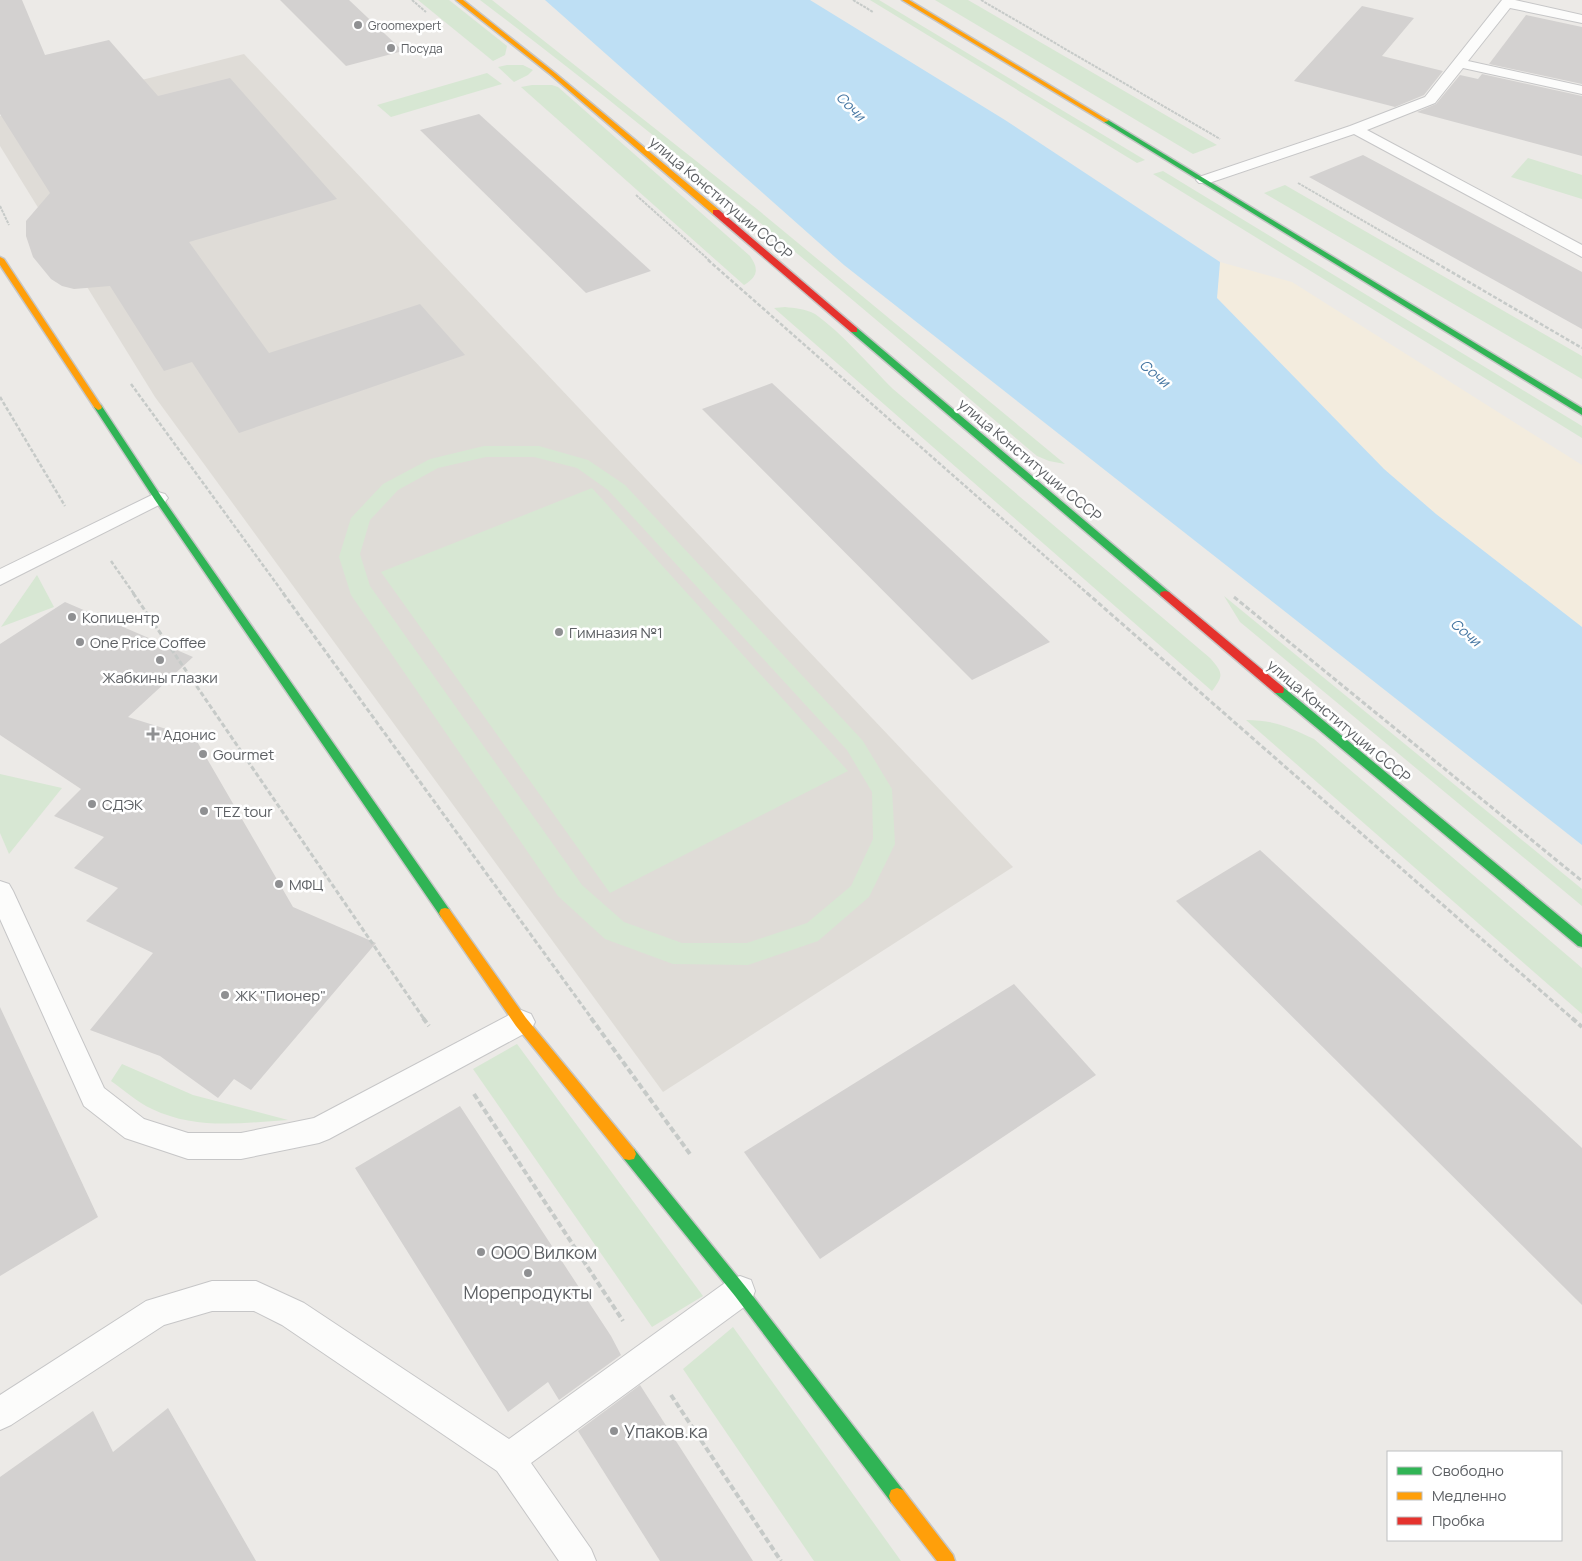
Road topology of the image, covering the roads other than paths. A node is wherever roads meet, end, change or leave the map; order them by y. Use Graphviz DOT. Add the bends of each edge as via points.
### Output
graph roads {
  1 [pos="459,0"];
  2 [pos="906,0"];
  3 [pos="1508,1"];
  4 [pos="1582,19"];
  5 [pos="1459,63"];
  6 [pos="1582,90"];
  7 [pos="1355,129"];
  8 [pos="1204,180"];
  9 [pos="1582,252"];
  10 [pos="0,259"];
  11 [pos="1582,412"];
  12 [pos="158,498"];
  13 [pos="0,578"];
  14 [pos="0,891"];
  15 [pos="1582,942"];
  16 [pos="521,1022"];
  17 [pos="740,1291"];
  18 [pos="0,1414"];
  19 [pos="509,1459"];
  20 [pos="579,1561"];
  21 [pos="947,1561"];
  1 -- 15 [label="street, улица Конституции СССР" via="553,74 1275,687"];
  2 -- 8 [label="street"];
  3 -- 4 [label="lane"];
  3 -- 5 [label="lane"];
  5 -- 6 [label="lane"];
  5 -- 7 [label="lane" via="1430,100"];
  7 -- 8 [label="lane"];
  7 -- 9 [label="lane"];
  8 -- 11 [label="street"];
  10 -- 12 [label="street"];
  12 -- 13 [label="lane"];
  12 -- 16 [label="street"];
  14 -- 16 [label="lane" via="94,1097 135,1129 188,1146 242,1146 319,1130"];
  16 -- 17 [label="street"];
  17 -- 19 [label="lane"];
  17 -- 21 [label="street"];
  18 -- 19 [label="lane" via="157,1312 212,1296 256,1296 293,1314"];
  19 -- 20 [label="lane"];
}
